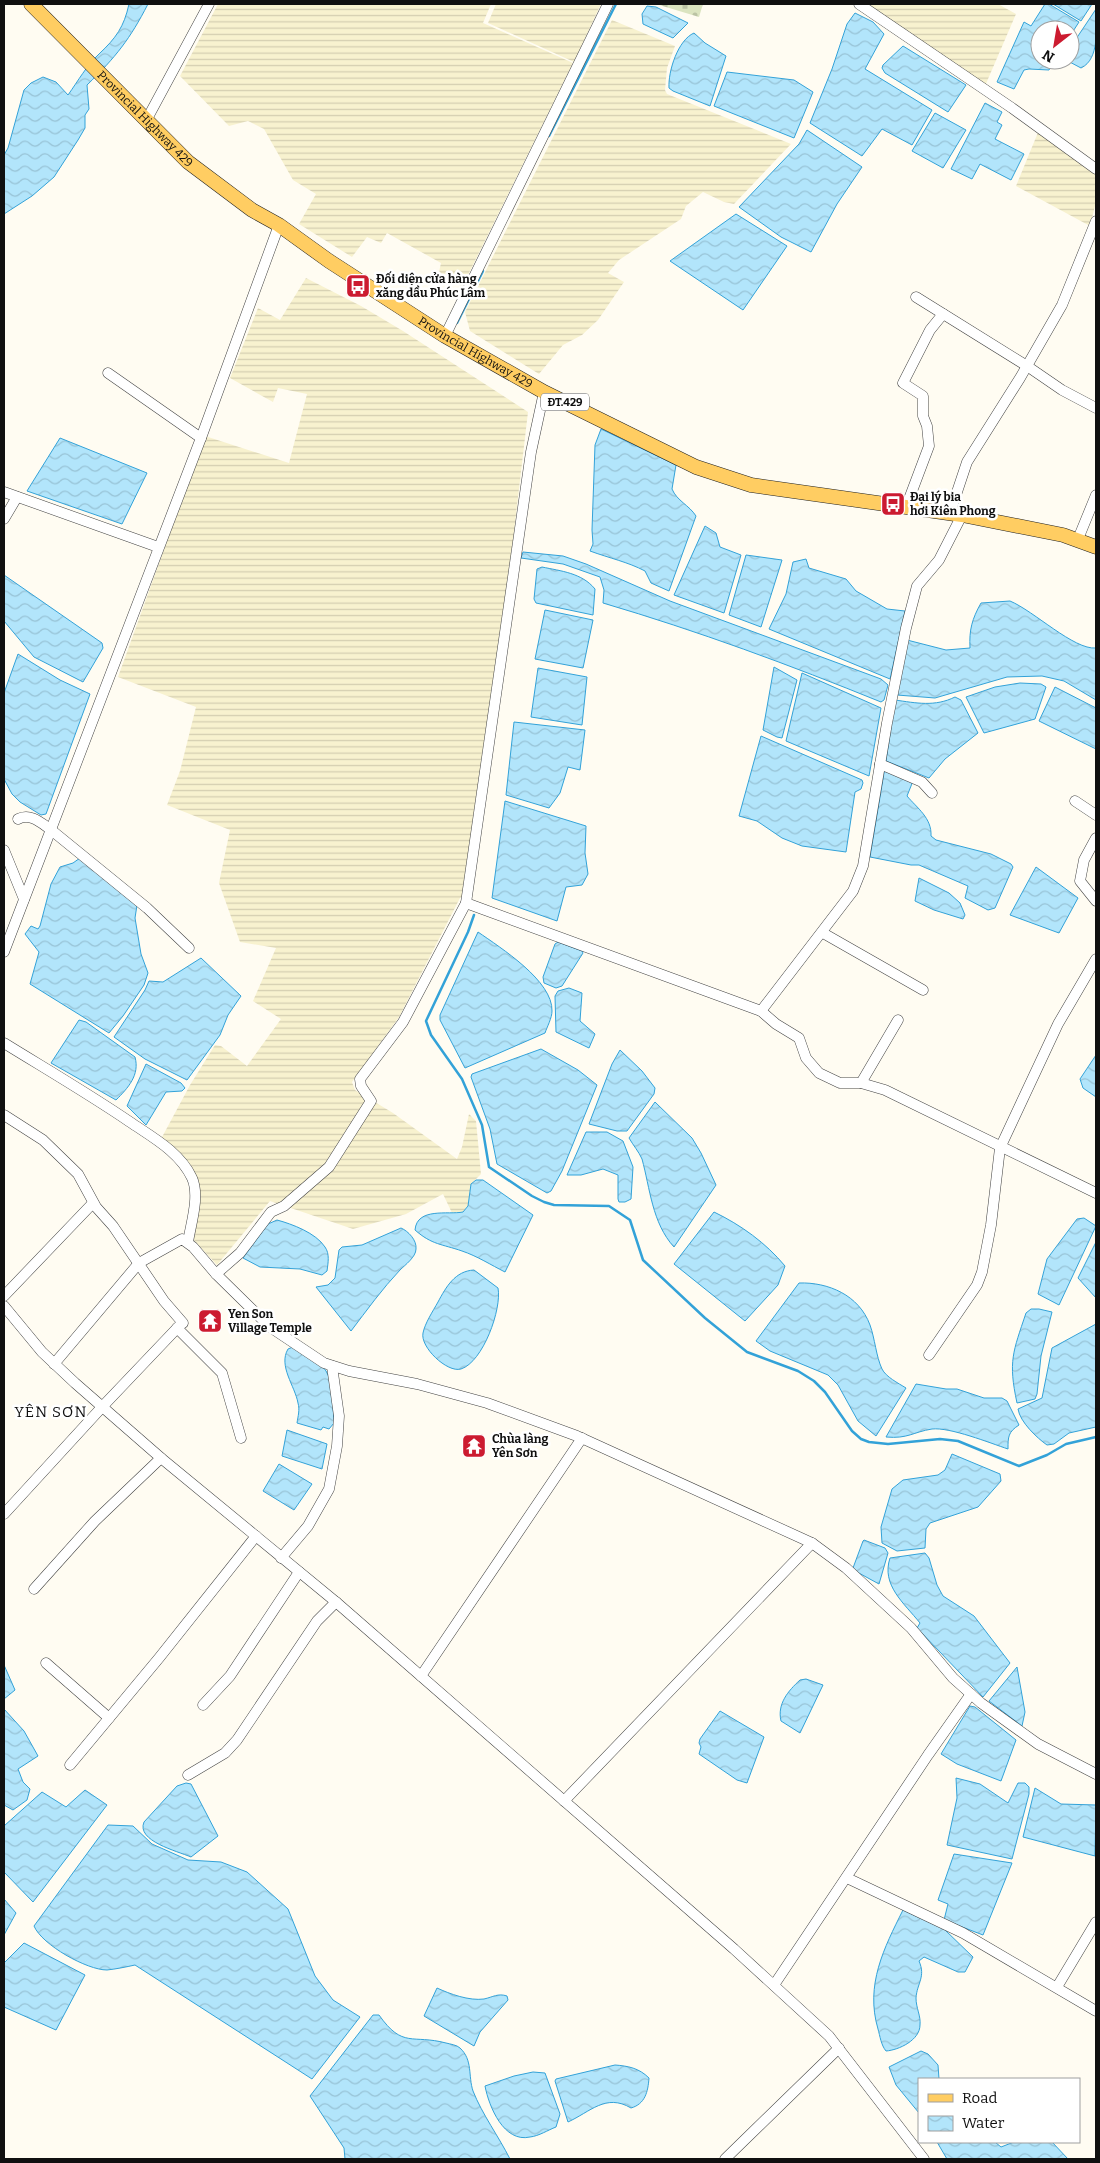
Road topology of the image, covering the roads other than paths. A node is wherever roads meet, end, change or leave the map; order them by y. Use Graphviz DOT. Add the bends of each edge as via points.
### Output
graph roads {
  1 [pos="31,4"];
  2 [pos="209,4"];
  3 [pos="608,4"];
  4 [pos="859,4"];
  5 [pos="147,119"];
  6 [pos="1096,169"];
  7 [pos="1096,221"];
  8 [pos="279,226"];
  9 [pos="1093,241"];
  10 [pos="916,297"];
  11 [pos="943,314"];
  12 [pos="445,336"];
  13 [pos="1027,366"];
  14 [pos="108,373"];
  15 [pos="544,392"];
  16 [pos="1096,408"];
  17 [pos="200,438"];
  18 [pos="4,492"];
  19 [pos="1096,495"];
  20 [pos="17,497"];
  21 [pos="906,507"];
  22 [pos="956,514"];
  23 [pos="4,519"];
  24 [pos="1078,539"];
  25 [pos="158,546"];
  26 [pos="1096,547"];
  27 [pos="880,764"];
  28 [pos="932,793"];
  29 [pos="1075,801"];
  30 [pos="1096,815"];
  31 [pos="18,818"];
  32 [pos="50,829"];
  33 [pos="1096,838"];
  34 [pos="4,850"];
  35 [pos="24,899"];
  36 [pos="1096,901"];
  37 [pos="466,903"];
  38 [pos="823,933"];
  39 [pos="189,948"];
  40 [pos="4,952"];
  41 [pos="1096,959"];
  42 [pos="924,990"];
  43 [pos="761,1011"];
  44 [pos="898,1020"];
  45 [pos="4,1043"];
  46 [pos="861,1083"];
  47 [pos="4,1116"];
  48 [pos="1000,1148"];
  49 [pos="1096,1193"];
  50 [pos="93,1203"];
  51 [pos="188,1242"];
  52 [pos="138,1263"];
  53 [pos="216,1274"];
  54 [pos="4,1296"];
  55 [pos="4,1306"];
  56 [pos="181,1325"];
  57 [pos="929,1355"];
  58 [pos="54,1364"];
  59 [pos="332,1366"];
  60 [pos="103,1406"];
  61 [pos="242,1438"];
  62 [pos="582,1438"];
  63 [pos="161,1458"];
  64 [pos="4,1514"];
  65 [pos="256,1536"];
  66 [pos="812,1544"];
  67 [pos="281,1558"];
  68 [pos="300,1572"];
  69 [pos="34,1589"];
  70 [pos="336,1602"];
  71 [pos="46,1663"];
  72 [pos="421,1676"];
  73 [pos="971,1694"];
  74 [pos="203,1705"];
  75 [pos="109,1718"];
  76 [pos="70,1765"];
  77 [pos="1096,1774"];
  78 [pos="188,1775"];
  79 [pos="564,1801"];
  80 [pos="847,1878"];
  81 [pos="1096,1922"];
  82 [pos="774,1986"];
  83 [pos="1057,1987"];
  84 [pos="1096,2011"];
  85 [pos="839,2048"];
  86 [pos="725,2159"];
  87 [pos="924,2159"];
  1 -- 5 [label="main road, Provincial Highway 429 / ĐT.429"];
  2 -- 5 [label="street"];
  3 -- 12 [label="street"];
  4 -- 6 [label="street"];
  5 -- 8 [label="main road, Provincial Highway 429 / ĐT.429" via="210,180"];
  7 -- 9 [label="street"];
  8 -- 12 [label="main road, Provincial Highway 429 / ĐT.429"];
  8 -- 17 [label="street"];
  9 -- 13 [label="street"];
  10 -- 11 [label="street"];
  11 -- 13 [label="street"];
  11 -- 21 [label="street" via="930,330 903,383 923,396 929,446"];
  12 -- 15 [label="main road, Provincial Highway 429 / ĐT.429"];
  13 -- 16 [label="street"];
  13 -- 22 [label="street" via="967,462"];
  14 -- 17 [label="street"];
  15 -- 21 [label="main road, Provincial Highway 429 / ĐT.429" via="696,467 722,476 776,490"];
  15 -- 37 [label="street" via="531,452"];
  17 -- 25 [label="street"];
  18 -- 20 [label="street"];
  19 -- 24 [label="street"];
  20 -- 23 [label="street"];
  20 -- 25 [label="street"];
  21 -- 22 [label="main road, Provincial Highway 429 / ĐT.429"];
  22 -- 24 [label="main road, Provincial Highway 429 / ĐT.429"];
  22 -- 27 [label="street" via="939,560 917,586"];
  24 -- 26 [label="main road, Provincial Highway 429 / ĐT.429"];
  25 -- 32 [label="street"];
  27 -- 28 [label="street" via="922,782"];
  27 -- 38 [label="street" via="863,866 853,891"];
  29 -- 30 [label="street"];
  31 -- 32 [label="street" via="33,818"];
  32 -- 35 [label="street"];
  32 -- 39 [label="street" via="147,908"];
  33 -- 36 [label="street" via="1084,860 1080,881"];
  34 -- 35 [label="street"];
  35 -- 40 [label="street"];
  37 -- 43 [label="street"];
  37 -- 53 [label="street" via="403,1022 360,1080 371,1101 334,1159 284,1206 271,1212 240,1253"];
  38 -- 42 [label="street"];
  38 -- 43 [label="street"];
  41 -- 48 [label="street" via="1058,1024"];
  43 -- 46 [label="street" via="799,1038 806,1058 820,1073 840,1083"];
  44 -- 46 [label="street"];
  45 -- 51 [label="street" via="84,1090 177,1157 192,1179 194,1189"];
  46 -- 48 [label="street" via="885,1090"];
  47 -- 50 [label="street" via="43,1140 78,1174"];
  48 -- 49 [label="street"];
  48 -- 57 [label="street" via="982,1272 977,1285"];
  50 -- 52 [label="street"];
  50 -- 54 [label="street"];
  51 -- 52 [label="street" via="182,1239"];
  51 -- 53 [label="street"];
  52 -- 56 [label="street"];
  52 -- 58 [label="street"];
  53 -- 59 [label="street" via="270,1327"];
  55 -- 58 [label="street"];
  56 -- 60 [label="street"];
  56 -- 61 [label="street" via="222,1373"];
  58 -- 60 [label="street"];
  59 -- 62 [label="street" via="487,1403"];
  59 -- 67 [label="street" via="338,1416 337,1446 329,1490 308,1526"];
  60 -- 63 [label="street"];
  60 -- 64 [label="street"];
  62 -- 66 [label="street"];
  62 -- 72 [label="street"];
  63 -- 65 [label="street"];
  63 -- 69 [label="street" via="95,1521"];
  65 -- 67 [label="street"];
  65 -- 75 [label="street"];
  66 -- 73 [label="street" via="846,1568 911,1628 953,1678"];
  66 -- 79 [label="street"];
  67 -- 68 [label="street"];
  68 -- 70 [label="street"];
  68 -- 74 [label="street" via="230,1676"];
  70 -- 72 [label="street"];
  70 -- 78 [label="street" via="317,1621 226,1753"];
  71 -- 75 [label="street"];
  72 -- 79 [label="street"];
  73 -- 77 [label="street" via="1038,1744"];
  73 -- 80 [label="street"];
  75 -- 76 [label="street"];
  79 -- 82 [label="street"];
  80 -- 82 [label="street"];
  80 -- 83 [label="street" via="963,1933"];
  81 -- 83 [label="street"];
  82 -- 85 [label="street"];
  83 -- 84 [label="street"];
  85 -- 86 [label="street"];
  85 -- 87 [label="street"];
}
